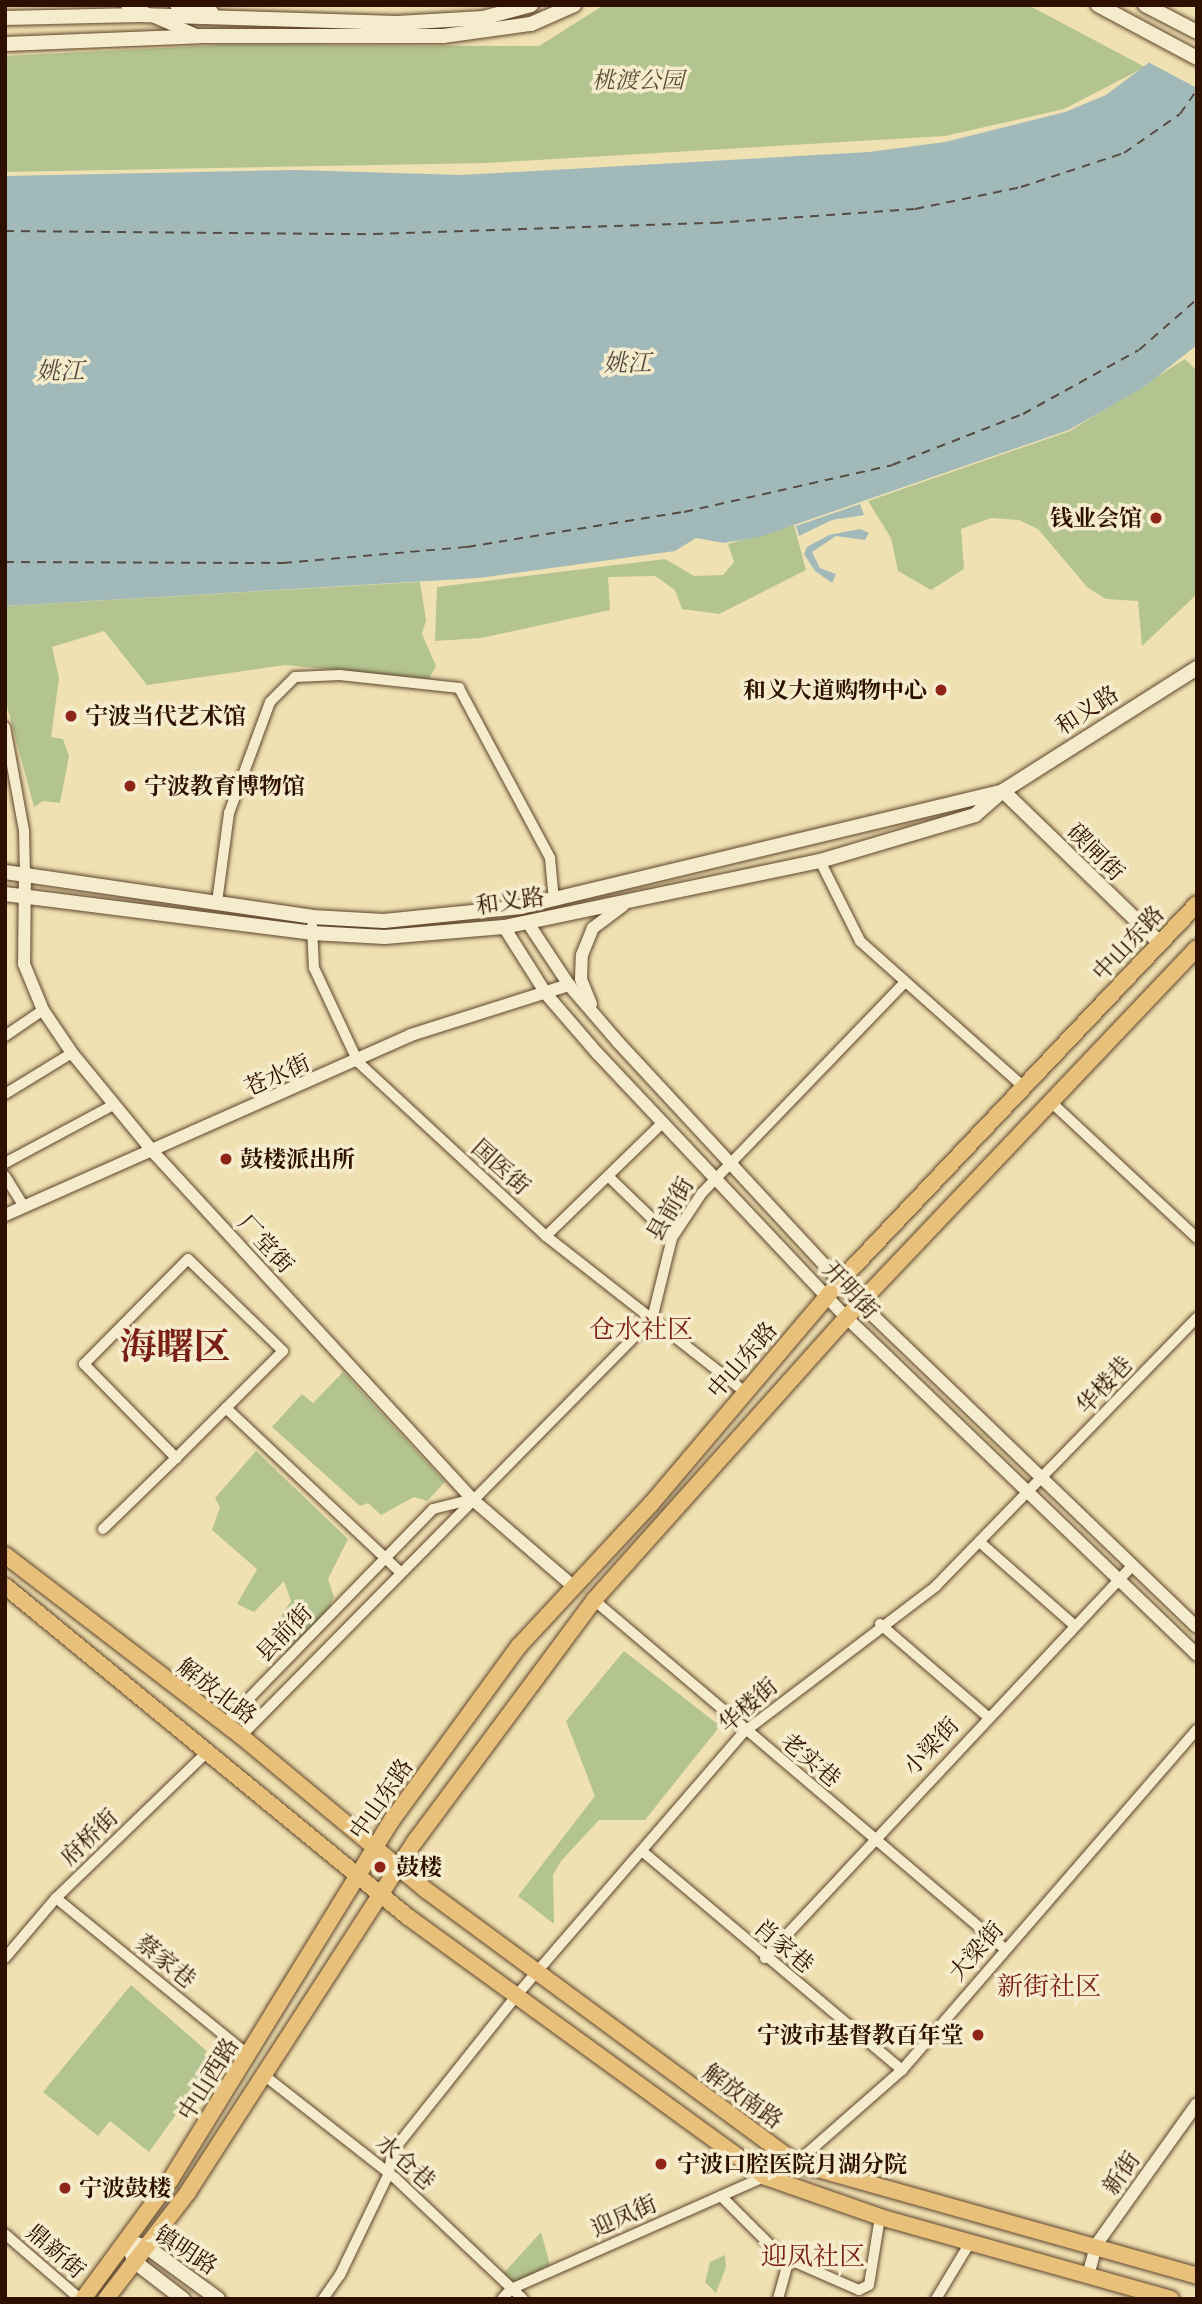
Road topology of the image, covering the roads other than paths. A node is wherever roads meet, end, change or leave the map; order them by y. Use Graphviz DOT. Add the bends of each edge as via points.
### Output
graph roads {
  1 [pos="127,5"];
  2 [pos="531,5"];
  3 [pos="574,5"];
  4 [pos="1098,5"];
  5 [pos="1145,5"];
  6 [pos="182,6"];
  7 [pos="139,15"];
  8 [pos="5,18"];
  9 [pos="274,21"];
  10 [pos="1197,32"];
  11 [pos="200,36"];
  12 [pos="5,44"];
  13 [pos="1197,58"];
  14 [pos="1197,668"];
  15 [pos="5,727"];
  16 [pos="1003,791"];
  17 [pos="820,861"];
  18 [pos="5,872"];
  19 [pos="25,874"];
  20 [pos="5,894"];
  21 [pos="27,896"];
  22 [pos="554,901"];
  23 [pos="217,902"];
  24 [pos="625,904"];
  25 [pos="1197,904"];
  26 [pos="312,917"];
  27 [pos="528,923"];
  28 [pos="504,927"];
  29 [pos="312,933"];
  30 [pos="1159,942"];
  31 [pos="1197,948"];
  32 [pos="903,984"];
  33 [pos="569,985"];
  34 [pos="547,995"];
  35 [pos="43,1010"];
  36 [pos="597,1017"];
  37 [pos="5,1036"];
  38 [pos="72,1054"];
  39 [pos="358,1062"];
  40 [pos="1024,1087"];
  41 [pos="5,1094"];
  42 [pos="1050,1101"];
  43 [pos="113,1105"];
  44 [pos="662,1123"];
  45 [pos="155,1154"];
  46 [pos="728,1161"];
  47 [pos="5,1163"];
  48 [pos="5,1176"];
  49 [pos="608,1176"];
  50 [pos="714,1177"];
  51 [pos="24,1206"];
  52 [pos="5,1215"];
  53 [pos="547,1236"];
  54 [pos="673,1238"];
  55 [pos="1197,1238"];
  56 [pos="840,1281"];
  57 [pos="828,1296"];
  58 [pos="860,1303"];
  59 [pos="847,1318"];
  60 [pos="1197,1318"];
  61 [pos="652,1319"];
  62 [pos="744,1392"];
  63 [pos="226,1408"];
  64 [pos="176,1458"];
  65 [pos="1043,1481"];
  66 [pos="1031,1492"];
  67 [pos="472,1499"];
  68 [pos="103,1529"];
  69 [pos="982,1544"];
  70 [pos="5,1555"];
  71 [pos="386,1557"];
  72 [pos="1132,1566"];
  73 [pos="399,1571"];
  74 [pos="1119,1579"];
  75 [pos="5,1586"];
  76 [pos="575,1588"];
  77 [pos="594,1600"];
  78 [pos="880,1624"];
  79 [pos="1074,1626"];
  80 [pos="1197,1627"];
  81 [pos="1197,1655"];
  82 [pos="987,1716"];
  83 [pos="225,1724"];
  84 [pos="1197,1730"];
  85 [pos="744,1732"];
  86 [pos="241,1736"];
  87 [pos="207,1752"];
  88 [pos="873,1839"];
  89 [pos="374,1848"];
  90 [pos="642,1851"];
  91 [pos="397,1867"];
  92 [pos="357,1875"];
  93 [pos="380,1893"];
  94 [pos="57,1898"];
  95 [pos="1005,1949"];
  96 [pos="5,1958"];
  97 [pos="765,1958"];
  98 [pos="536,1973"];
  99 [pos="516,1996"];
  100 [pos="250,2056"];
  101 [pos="902,2070"];
  102 [pos="265,2076"];
  103 [pos="1197,2104"];
  104 [pos="796,2163"];
  105 [pos="389,2173"];
  106 [pos="766,2177"];
  107 [pos="721,2196"];
  108 [pos="880,2217"];
  109 [pos="5,2234"];
  110 [pos="126,2241"];
  111 [pos="971,2241"];
  112 [pos="1096,2245"];
  113 [pos="147,2247"];
  114 [pos="789,2259"];
  115 [pos="135,2262"];
  116 [pos="1089,2272"];
  117 [pos="1197,2276"];
  118 [pos="511,2289"];
  119 [pos="81,2299"];
  120 [pos="106,2299"];
  121 [pos="183,2299"];
  122 [pos="218,2299"];
  123 [pos="323,2299"];
  124 [pos="502,2299"];
  125 [pos="523,2299"];
  126 [pos="778,2299"];
  127 [pos="936,2299"];
  128 [pos="1171,2299"];
  1 -- 7 [label="street"];
  2 -- 9 [label="main road" via="470,19"];
  3 -- 11 [label="main road" via="531,24 491,32 396,38"];
  4 -- 13 [label="main road"];
  5 -- 10 [label="main road"];
  6 -- 9 [label="street"];
  7 -- 8 [label="main road"];
  7 -- 9 [label="main road"];
  7 -- 11 [label="street"];
  11 -- 12 [label="main road"];
  14 -- 16 [label="main road, 和义路"];
  15 -- 19 [label="street" via="24,831"];
  16 -- 17 [label="main road, 和义路" via="975,815"];
  16 -- 22 [label="main road, 和义路" via="970,796 816,840 589,888"];
  16 -- 30 [label="main road, 碶闸街"];
  17 -- 24 [label="main road, 和义路"];
  17 -- 32 [label="street" via="860,941"];
  18 -- 19 [label="main road, 和义路"];
  19 -- 21 [label="street, 厂堂街"];
  19 -- 23 [label="main road, 和义路"];
  20 -- 21 [label="main road, 和义路"];
  21 -- 29 [label="main road, 和义路"];
  21 -- 35 [label="street, 厂堂街" via="24,964"];
  22 -- 23 [label="street" via="550,858 459,688 340,675 295,677 270,702 229,813"];
  22 -- 26 [label="main road, 和义路" via="384,920"];
  23 -- 26 [label="main road, 和义路"];
  24 -- 27 [label="main road, 和义路"];
  24 -- 36 [label="street" via="593,928 582,955 581,979"];
  25 -- 30 [label="main road, 中山东路"];
  26 -- 29 [label="street, 国医街"];
  27 -- 28 [label="main road, 和义路"];
  27 -- 33 [label="street, 开明街"];
  28 -- 29 [label="main road, 和义路" via="385,937"];
  28 -- 34 [label="street, 开明街"];
  29 -- 39 [label="street, 国医街" via="314,968"];
  30 -- 40 [label="main road, 中山东路"];
  31 -- 42 [label="main road"];
  32 -- 40 [label="street"];
  32 -- 46 [label="street, 县前街"];
  33 -- 34 [label="street, 苍水街"];
  33 -- 36 [label="street, 开明街"];
  34 -- 39 [label="street, 苍水街" via="411,1035"];
  34 -- 44 [label="street, 开明街"];
  35 -- 37 [label="street"];
  35 -- 38 [label="street, 厂堂街"];
  36 -- 46 [label="street, 开明街"];
  38 -- 41 [label="street"];
  38 -- 43 [label="street, 厂堂街"];
  39 -- 45 [label="street, 苍水街"];
  39 -- 53 [label="street, 国医街"];
  40 -- 56 [label="main road, 中山东路"];
  42 -- 55 [label="street"];
  42 -- 58 [label="main road"];
  43 -- 45 [label="street, 厂堂街"];
  43 -- 47 [label="street"];
  44 -- 49 [label="street"];
  44 -- 50 [label="street, 开明街"];
  45 -- 51 [label="street, 苍水街"];
  45 -- 67 [label="street, 厂堂街"];
  46 -- 50 [label="street, 县前街"];
  46 -- 56 [label="street, 开明街"];
  48 -- 51 [label="street"];
  49 -- 53 [label="street"];
  49 -- 54 [label="street"];
  50 -- 54 [label="street, 县前街"];
  50 -- 57 [label="street, 开明街"];
  51 -- 52 [label="street, 苍水街"];
  53 -- 61 [label="street, 国医街"];
  54 -- 61 [label="street, 县前街"];
  56 -- 57 [label="main road, 中山东路"];
  56 -- 58 [label="street, 开明街"];
  57 -- 59 [label="street, 开明街"];
  57 -- 62 [label="main road, 中山东路"];
  58 -- 59 [label="main road"];
  58 -- 65 [label="street, 开明街"];
  59 -- 66 [label="street, 开明街"];
  59 -- 77 [label="main road"];
  60 -- 65 [label="street, 华楼巷"];
  61 -- 62 [label="street, 国医街"];
  61 -- 67 [label="street, 县前街"];
  62 -- 76 [label="main road, 中山东路"];
  63 -- 64 [label="street"];
  63 -- 64 [label="street" via="283,1351 188,1259 83,1364"];
  63 -- 71 [label="street"];
  64 -- 68 [label="street"];
  65 -- 66 [label="street, 华楼街"];
  65 -- 72 [label="street, 开明街"];
  66 -- 69 [label="street, 华楼街"];
  66 -- 74 [label="street, 开明街"];
  67 -- 71 [label="street, 县前街" via="433,1509"];
  67 -- 73 [label="street, 县前街"];
  67 -- 76 [label="street, 厂堂街"];
  69 -- 78 [label="street, 华楼街" via="936,1586"];
  69 -- 79 [label="street"];
  70 -- 83 [label="main road, 解放北路"];
  71 -- 73 [label="street"];
  71 -- 83 [label="street, 县前街"];
  72 -- 74 [label="street, 小梁街"];
  72 -- 80 [label="street, 开明街"];
  73 -- 86 [label="street, 县前街"];
  74 -- 79 [label="street, 小梁街"];
  74 -- 81 [label="street, 开明街"];
  75 -- 87 [label="main road"];
  76 -- 89 [label="main road, 中山东路" via="519,1646"];
  77 -- 85 [label="street, 老实巷"];
  77 -- 91 [label="main road"];
  78 -- 82 [label="street"];
  78 -- 85 [label="street, 华楼街"];
  79 -- 82 [label="street, 小梁街"];
  82 -- 88 [label="street, 小梁街"];
  83 -- 86 [label="main road, 解放北路"];
  84 -- 95 [label="street, 大梁街"];
  85 -- 88 [label="street, 老实巷"];
  85 -- 90 [label="street, 华楼街"];
  86 -- 89 [label="main road, 解放北路"];
  87 -- 92 [label="main road"];
  87 -- 94 [label="street, 府桥街"];
  88 -- 95 [label="street, 老实巷"];
  88 -- 97 [label="street, 小梁街"];
  89 -- 91 [label="main road, 解放北路"];
  89 -- 92 [label="main road, 中山东路"];
  90 -- 97 [label="street, 肖家巷"];
  90 -- 98 [label="street, 华楼街"];
  91 -- 93 [label="main road"];
  91 -- 98 [label="main road, 解放南路"];
  92 -- 93 [label="main road"];
  92 -- 100 [label="main road, 中山西路"];
  93 -- 99 [label="main road"];
  93 -- 102 [label="main road, 中山西路"];
  94 -- 96 [label="street, 府桥街"];
  94 -- 100 [label="street, 蔡家巷"];
  95 -- 101 [label="street, 大梁街"];
  97 -- 101 [label="street, 肖家巷"];
  98 -- 99 [label="street, 华楼街"];
  98 -- 104 [label="main road, 解放南路"];
  99 -- 105 [label="street, 华楼街" via="392,2152"];
  99 -- 106 [label="main road"];
  100 -- 110 [label="main road, 中山西路"];
  101 -- 104 [label="street, 大梁街"];
  102 -- 105 [label="street, 水仓巷"];
  102 -- 113 [label="main road, 中山西路"];
  103 -- 112 [label="street, 新街"];
  104 -- 106 [label="street, 大梁街"];
  104 -- 112 [label="main road, 解放南路"];
  105 -- 118 [label="street, 水仓巷"];
  105 -- 123 [label="street, 华楼街" via="340,2275"];
  106 -- 107 [label="street, 迎凤街"];
  106 -- 108 [label="main road"];
  107 -- 114 [label="street"];
  107 -- 118 [label="street, 迎凤街"];
  108 -- 111 [label="main road"];
  108 -- 114 [label="street" via="869,2286 859,2290"];
  109 -- 119 [label="street, 鼎新街"];
  110 -- 113 [label="main road, 镇明路"];
  110 -- 115 [label="main road, 镇明路"];
  110 -- 119 [label="main road, 中山西路"];
  111 -- 116 [label="main road"];
  111 -- 127 [label="street"];
  112 -- 116 [label="street, 新街"];
  112 -- 117 [label="main road, 解放南路"];
  113 -- 115 [label="main road, 中山西路"];
  113 -- 122 [label="main road, 镇明路"];
  114 -- 126 [label="street"];
  115 -- 120 [label="main road, 中山西路"];
  115 -- 121 [label="main road, 镇明路"];
  116 -- 128 [label="main road"];
  118 -- 124 [label="street, 迎凤街"];
  118 -- 125 [label="street, 水仓巷"];
}
